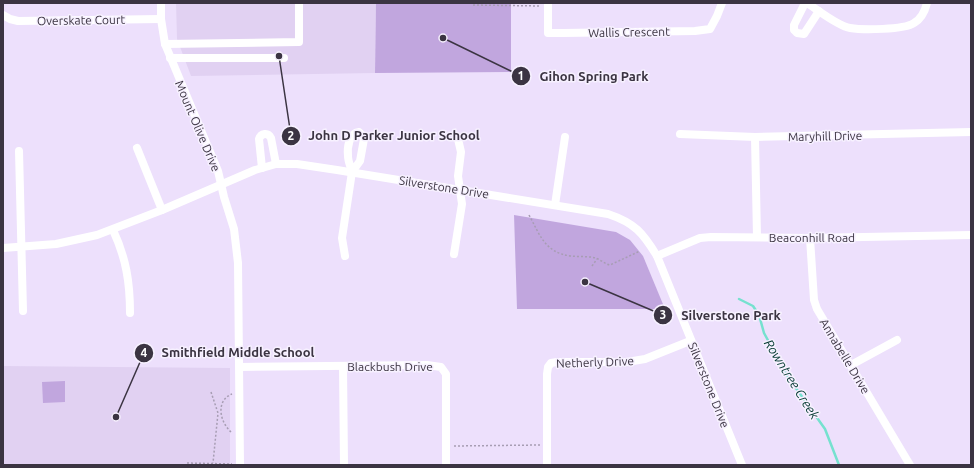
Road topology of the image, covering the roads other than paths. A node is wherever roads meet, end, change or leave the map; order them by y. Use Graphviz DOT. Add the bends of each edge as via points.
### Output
graph roads {
  1 [pos="161,3"];
  2 [pos="299,3"];
  3 [pos="722,3"];
  4 [pos="806,3"];
  5 [pos="927,3"];
  6 [pos="548,4"];
  7 [pos="819,11"];
  8 [pos="3,15"];
  9 [pos="161,19"];
  10 [pos="165,44"];
  11 [pos="170,58"];
  12 [pos="284,58"];
  13 [pos="971,132"];
  14 [pos="680,134"];
  15 [pos="755,137"];
  16 [pos="565,138"];
  17 [pos="458,139"];
  18 [pos="137,148"];
  19 [pos="19,152"];
  20 [pos="276,164"];
  21 [pos="262,168"];
  22 [pos="352,172"];
  23 [pos="221,185"];
  24 [pos="460,190"];
  25 [pos="555,205"];
  26 [pos="162,210"];
  27 [pos="113,230"];
  28 [pos="971,235"];
  29 [pos="758,237"];
  30 [pos="810,238"];
  31 [pos="21,247"];
  32 [pos="3,248"];
  33 [pos="454,254"];
  34 [pos="345,256"];
  35 [pos="657,256"];
  36 [pos="23,311"];
  37 [pos="130,313"];
  38 [pos="897,340"];
  39 [pos="690,341"];
  40 [pos="851,365"];
  41 [pos="344,366"];
  42 [pos="240,367"];
  43 [pos="236,464"];
  44 [pos="344,465"];
  45 [pos="446,465"];
  46 [pos="547,465"];
  47 [pos="742,465"];
  48 [pos="910,465"];
  1 -- 9 [label="street, Mount Olive Drive"];
  2 -- 10 [label="street" via="299,42"];
  3 -- 6 [label="street, Wallis Crescent" via="710,29 680,32 548,33"];
  4 -- 7 [label="street"];
  4 -- 7 [label="street" via="794,25 797,33 804,34"];
  5 -- 7 [label="street" via="920,18 913,24 896,28 849,28"];
  8 -- 9 [label="street, Overskate Court" via="18,21"];
  9 -- 10 [label="street, Mount Olive Drive"];
  10 -- 11 [label="street, Mount Olive Drive"];
  11 -- 12 [label="street"];
  11 -- 23 [label="street, Mount Olive Drive" via="218,171"];
  13 -- 15 [label="street, Maryhill Drive"];
  14 -- 15 [label="street, Maryhill Drive"];
  15 -- 29 [label="street"];
  16 -- 25 [label="street"];
  17 -- 24 [label="street" via="461,152 458,176"];
  18 -- 26 [label="street"];
  19 -- 31 [label="street"];
  20 -- 21 [label="street, Silverstone Drive"];
  20 -- 21 [label="street" via="271,138 269,135 261,135 259,139"];
  20 -- 22 [label="street, Silverstone Drive" via="296,164"];
  21 -- 23 [label="street, Silverstone Drive"];
  22 -- 24 [label="street, Silverstone Drive"];
  22 -- 34 [label="street" via="342,238"];
  23 -- 26 [label="street, Silverstone Drive"];
  23 -- 42 [label="street, Mount Olive Drive" via="237,244"];
  24 -- 25 [label="street, Silverstone Drive"];
  24 -- 33 [label="street" via="462,207"];
  25 -- 35 [label="street, Silverstone Drive" via="623,219 643,235"];
  26 -- 27 [label="street, Silverstone Drive"];
  27 -- 31 [label="street, Silverstone Drive" via="56,244"];
  27 -- 37 [label="street" via="124,256"];
  28 -- 30 [label="street, Beaconhill Road"];
  29 -- 30 [label="street, Beaconhill Road"];
  29 -- 35 [label="street, Beaconhill Road" via="700,238"];
  30 -- 40 [label="street, Annabelle Drive" via="814,300 821,318"];
  31 -- 32 [label="street, Silverstone Drive"];
  31 -- 36 [label="street"];
  35 -- 39 [label="street, Silverstone Drive"];
  38 -- 40 [label="street"];
  39 -- 46 [label="street, Netherly Drive" via="645,359 626,362 551,363 547,374"];
  39 -- 47 [label="street, Silverstone Drive"];
  40 -- 48 [label="street, Annabelle Drive"];
  41 -- 42 [label="street, Blackbush Drive"];
  41 -- 44 [label="street"];
  41 -- 45 [label="street, Blackbush Drive" via="441,367 446,374"];
  42 -- 43 [label="street, Mount Olive Drive"];
}
